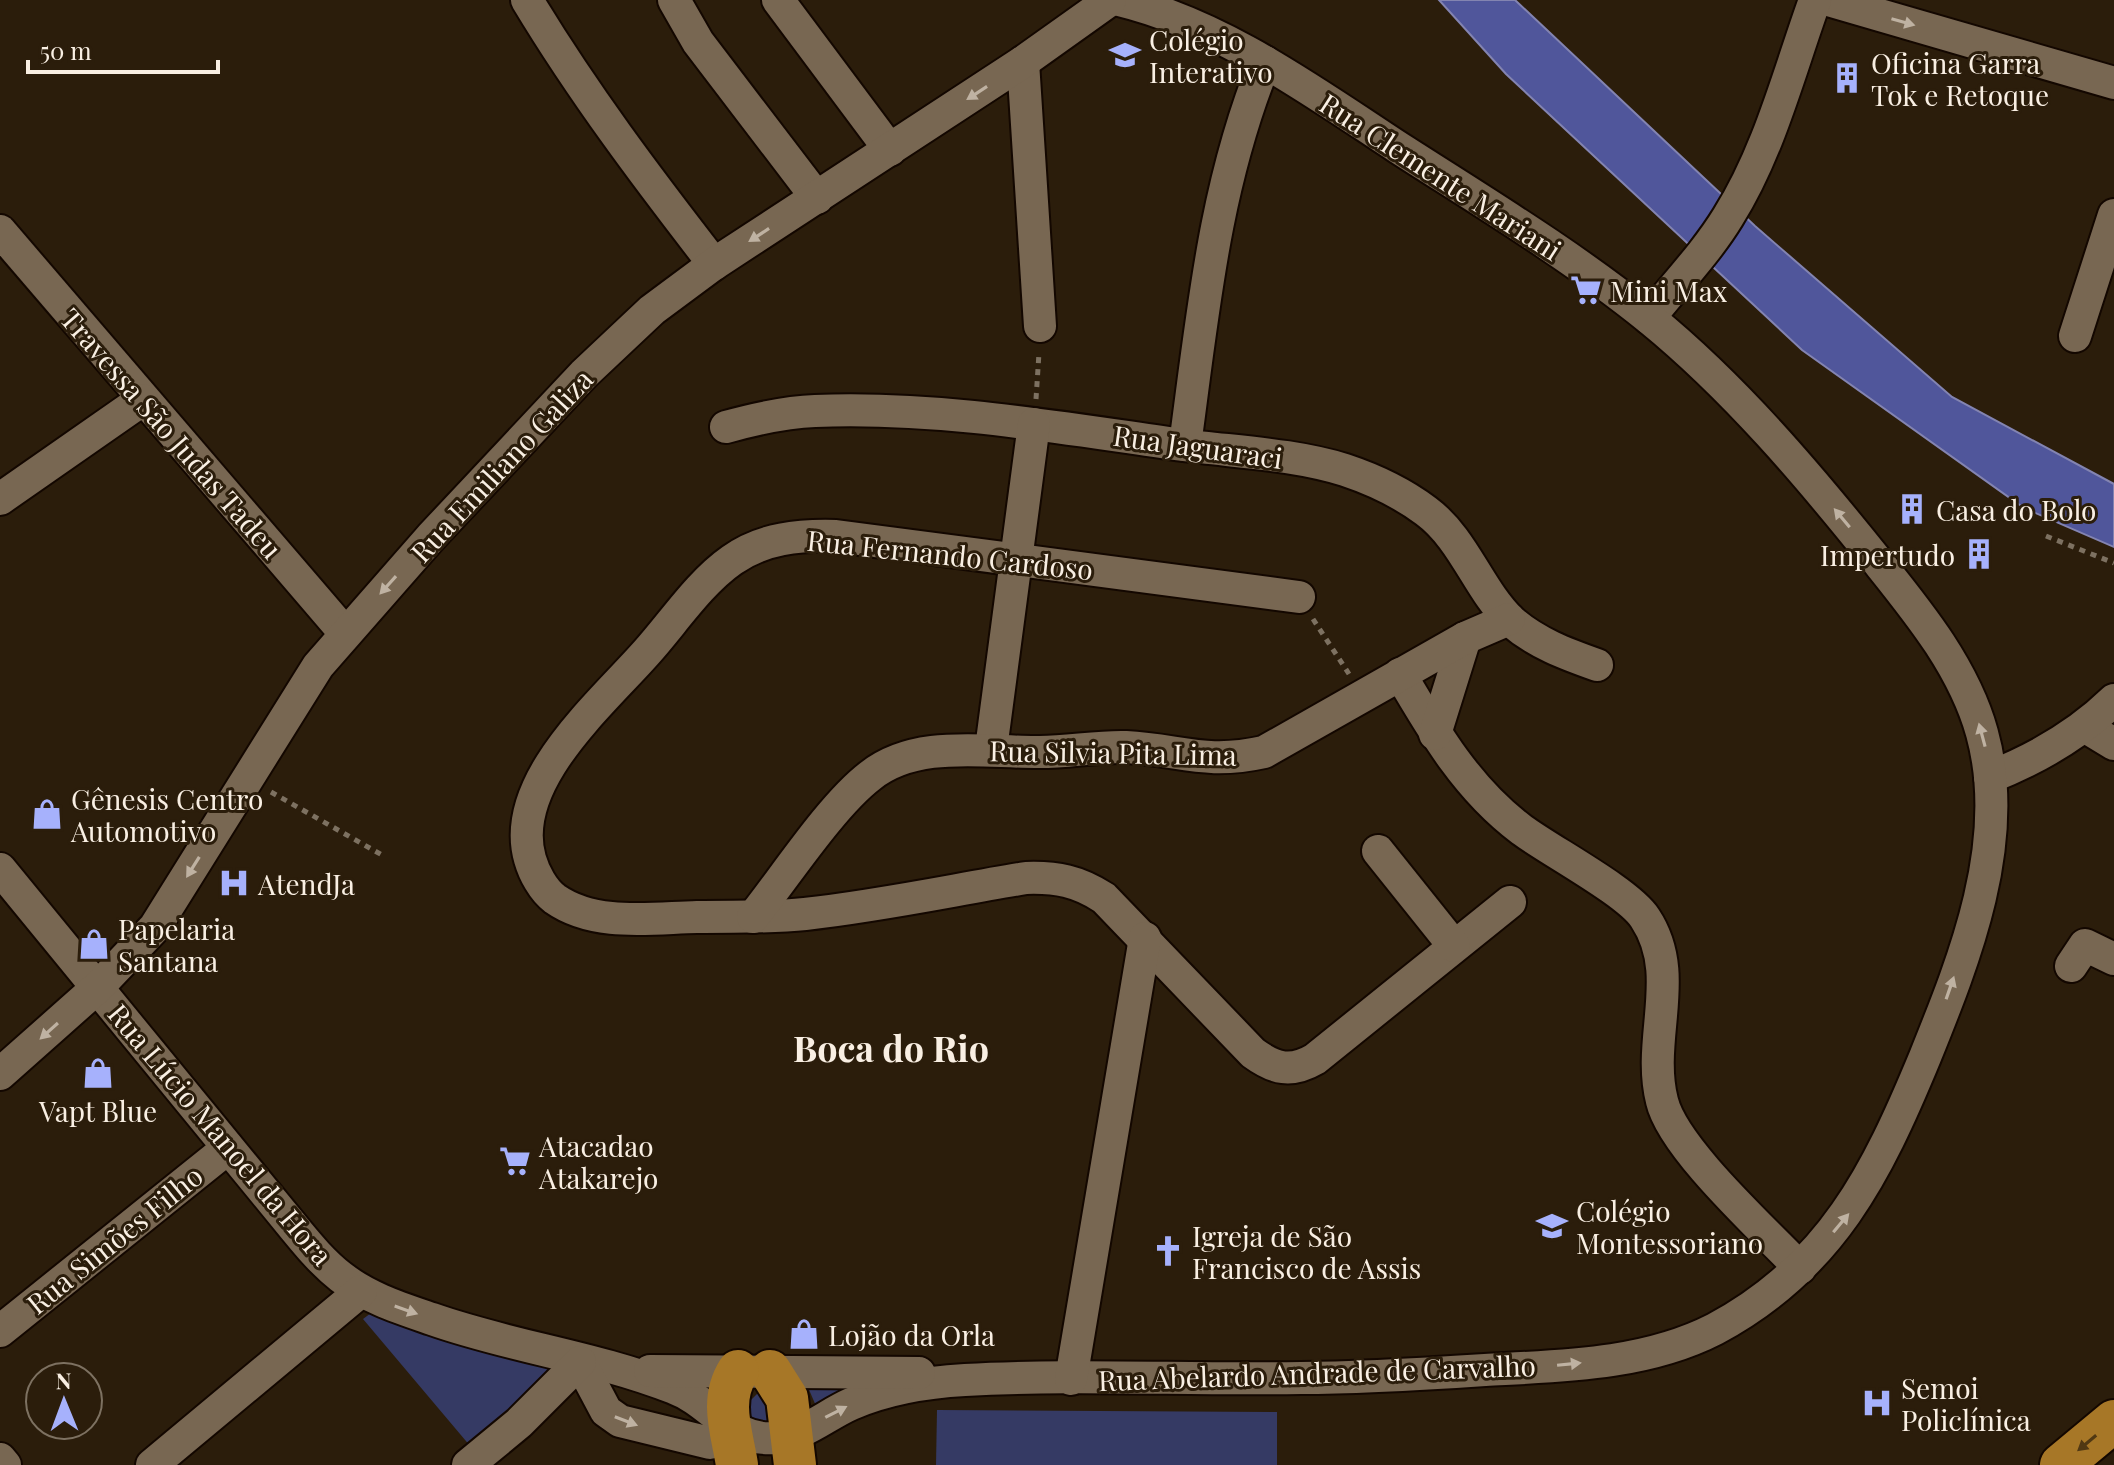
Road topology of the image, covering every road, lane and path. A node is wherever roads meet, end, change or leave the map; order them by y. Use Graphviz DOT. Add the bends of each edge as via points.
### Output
graph roads {
  1 [pos="527,0"];
  2 [pos="673,0"];
  3 [pos="778,0"];
  4 [pos="1110,0"];
  5 [pos="1119,0"];
  6 [pos="1815,0"];
  7 [pos="1828,0"];
  8 [pos="1023,62"];
  9 [pos="1265,62"];
  10 [pos="2114,83"];
  11 [pos="890,150"];
  12 [pos="817,198"];
  13 [pos="2114,215"];
  14 [pos="0,231"];
  15 [pos="714,264"];
  16 [pos="1649,318"];
  17 [pos="1040,326"];
  18 [pos="2075,336"];
  19 [pos="142,400"];
  20 [pos="1034,424"];
  21 [pos="726,427"];
  22 [pos="1185,445"];
  23 [pos="0,499"];
  24 [pos="2046,536"];
  25 [pos="1015,559"];
  26 [pos="2114,563"];
  27 [pos="1299,597"];
  28 [pos="1509,619"];
  29 [pos="345,633"];
  30 [pos="1465,638"];
  31 [pos="1597,665"];
  32 [pos="1400,674"];
  33 [pos="1363,695"];
  34 [pos="2114,700"];
  35 [pos="2086,727"];
  36 [pos="1435,734"];
  37 [pos="2114,744"];
  38 [pos="991,749"];
  39 [pos="1990,777"];
  40 [pos="248,778"];
  41 [pos="1378,851"];
  42 [pos="382,855"];
  43 [pos="0,869"];
  44 [pos="1510,902"];
  45 [pos="753,917"];
  46 [pos="1145,938"];
  47 [pos="1454,946"];
  48 [pos="2114,959"];
  49 [pos="2071,966"];
  50 [pos="98,987"];
  51 [pos="0,1074"];
  52 [pos="228,1148"];
  53 [pos="1800,1268"];
  54 [pos="361,1291"];
  55 [pos="1718,1327"];
  56 [pos="0,1331"];
  57 [pos="580,1362"];
  58 [pos="615,1370"];
  59 [pos="754,1371"];
  60 [pos="1071,1379"];
  61 [pos="959,1380"];
  62 [pos="2114,1421"];
  63 [pos="793,1450"];
  64 [pos="720,1451"];
  65 [pos="0,1459"];
  66 [pos="5,1465"];
  67 [pos="152,1465"];
  68 [pos="468,1465"];
  69 [pos="2061,1465"];
  1 -- 15 [label="street" via="638,165"];
  2 -- 12 [label="street" via="698,42"];
  3 -- 11 [label="street"];
  4 -- 8 [label="street, Rua Emiliano Galiza"];
  5 -- 9 [label="street, Rua Clemente Mariani" via="1181,19"];
  6 -- 16 [label="street" via="1760,153 1728,218"];
  7 -- 10 [label="street, one-way"];
  8 -- 11 [label="street, Rua Emiliano Galiza, one-way"];
  8 -- 17 [label="street"];
  9 -- 16 [label="street, Rua Clemente Mariani" via="1531,234"];
  9 -- 22 [label="street" via="1245,110 1215,223"];
  11 -- 12 [label="street, Rua Emiliano Galiza"];
  12 -- 15 [label="street, Rua Emiliano Galiza, one-way"];
  13 -- 18 [label="street"];
  14 -- 19 [label="street, Travessa São Judas Tadeu"];
  15 -- 29 [label="street, Rua Emiliano Galiza, one-way" via="652,310 584,374"];
  39 -- 16 [label="street, Rua Clemente Mariani, one-way" via="1984,737 1970,698 1950,658 1894,582 1782,448"];
  17 -- 20 [label="path"];
  19 -- 23 [label="street"];
  19 -- 29 [label="street, Travessa São Judas Tadeu"];
  20 -- 21 [label="street, Rua Jaguaraci" via="851,410 770,416"];
  20 -- 22 [label="street, Rua Jaguaraci"];
  20 -- 25 [label="street"];
  22 -- 28 [label="street, Rua Jaguaraci" via="1332,467 1386,487 1427,512"];
  24 -- 26 [label="path"];
  25 -- 27 [label="street, Rua Fernando Cardoso"];
  25 -- 38 [label="street"];
  25 -- 45 [label="street, Rua Fernando Cardoso" via="836,536 799,535 766,543 732,560 702,590 561,750 539,782 527,815 526,845 534,874 554,899 586,912 630,920"];
  27 -- 33 [label="path"];
  28 -- 30 [label="street, Rua Silvia Pita Lima"];
  28 -- 31 [label="street, Rua Jaguaraci" via="1558,651"];
  29 -- 40 [label="street, Rua Emiliano Galiza" via="318,666"];
  30 -- 32 [label="street, Rua Silvia Pita Lima"];
  30 -- 36 [label="street"];
  32 -- 33 [label="street, Rua Silvia Pita Lima"];
  32 -- 36 [label="street"];
  33 -- 38 [label="street, Rua Silvia Pita Lima" via="1264,752 1234,759 1128,747"];
  34 -- 35 [label="street"];
  35 -- 37 [label="street"];
  35 -- 39 [label="street"];
  36 -- 53 [label="street" via="1485,799 1643,913 1659,940 1665,971 1662,1103 1694,1154"];
  38 -- 45 [label="street, Rua Silvia Pita Lima" via="898,760 871,775"];
  53 -- 39 [label="street, Rua Clemente Mariani, one-way" via="1847,1217 1880,1160 1935,1030 1983,885 1990,840"];
  40 -- 42 [label="path"];
  40 -- 50 [label="street, Rua Emiliano Galiza, one-way" via="155,927"];
  41 -- 47 [label="street"];
  43 -- 50 [label="street, Rua Lúcio Manoel da Hora"];
  44 -- 47 [label="street, Rua Fernando Cardoso"];
  45 -- 46 [label="street, Rua Fernando Cardoso" via="1058,877 1104,898"];
  46 -- 47 [label="street, Rua Fernando Cardoso" via="1253,1053 1286,1070 1315,1059"];
  46 -- 60 [label="street"];
  48 -- 49 [label="street" via="2085,945"];
  50 -- 51 [label="street, Rua Emiliano Galiza, one-way"];
  50 -- 52 [label="street, Rua Lúcio Manoel da Hora"];
  52 -- 54 [label="street, Rua Lúcio Manoel da Hora" via="316,1254"];
  52 -- 56 [label="street, Rua Simões Filho"];
  53 -- 55 [label="street, Rua Clemente Mariani"];
  54 -- 57 [label="street, Rua Lúcio Manoel da Hora, one-way" via="466,1331"];
  54 -- 67 [label="street"];
  60 -- 55 [label="street, Rua Abelardo Andrade de Carvalho, one-way" via="1310,1378 1536,1367 1642,1354"];
  57 -- 58 [label="street, Rua Abelardo Andrade de Carvalho"];
  57 -- 64 [label="street, one-way" via="606,1411 620,1421"];
  57 -- 68 [label="street"];
  58 -- 59 [label="street, Rua Abelardo Andrade de Carvalho"];
  58 -- 64 [label="street, Rua Abelardo Andrade de Carvalho" via="688,1393"];
  59 -- 61 [label="street, Rua Abelardo Andrade de Carvalho" via="910,1371"];
  59 -- 63 [label="main road" via="787,1398"];
  59 -- 64 [label="main road" via="727,1393"];
  60 -- 61 [label="street, Rua Abelardo Andrade de Carvalho"];
  63 -- 61 [label="street, Rua Abelardo Andrade de Carvalho, one-way" via="853,1403"];
  62 -- 69 [label="main road, one-way"];
  63 -- 64 [label="street, Rua Abelardo Andrade de Carvalho" via="753,1438"];
  65 -- 66 [label="street"];
}
